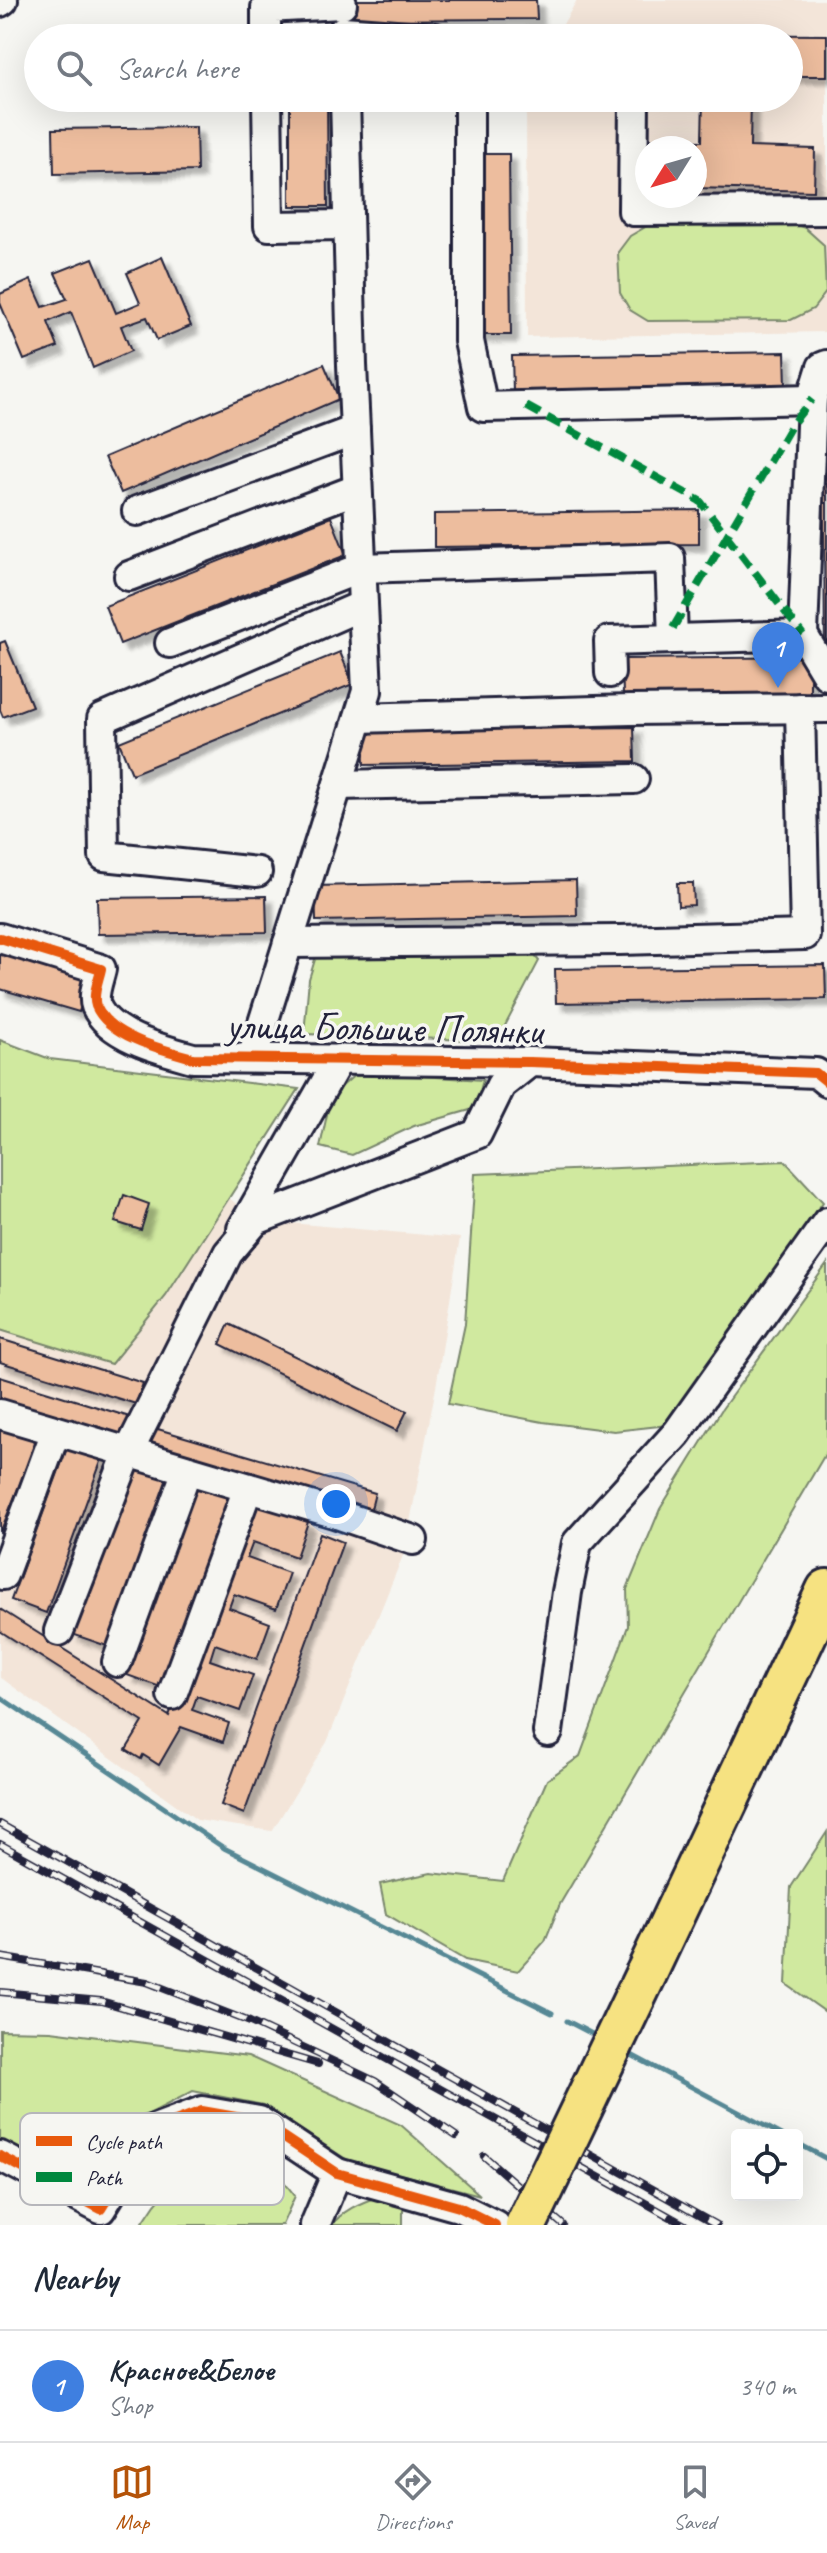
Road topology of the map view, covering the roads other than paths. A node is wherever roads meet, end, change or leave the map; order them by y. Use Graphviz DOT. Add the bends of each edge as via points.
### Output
graph roads {
  1 [pos="343,18"];
  2 [pos="266,24"];
  3 [pos="371,24"];
  4 [pos="267,112"];
  5 [pos="345,112"];
  6 [pos="469,112"];
  7 [pos="634,112"];
  8 [pos="827,210"];
  9 [pos="348,225"];
  10 [pos="827,365"];
  11 [pos="812,399"];
  12 [pos="355,430"];
  13 [pos="357,489"];
  14 [pos="137,511"];
  15 [pos="361,568"];
  16 [pos="129,576"];
  17 [pos="363,605"];
  18 [pos="803,635"];
  19 [pos="673,638"];
  20 [pos="170,643"];
  21 [pos="610,673"];
  22 [pos="827,675"];
  23 [pos="814,708"];
  24 [pos="359,718"];
  25 [pos="634,779"];
  26 [pos="338,785"];
  27 [pos="257,872"];
  28 [pos="0,938"];
  29 [pos="288,943"];
  30 [pos="252,1058"];
  31 [pos="339,1059"];
  32 [pos="530,1062"];
  33 [pos="827,1082"];
  34 [pos="827,1222"];
  35 [pos="228,1253"];
  36 [pos="0,1414"];
  37 [pos="56,1431"];
  38 [pos="128,1453"];
  39 [pos="187,1470"];
  40 [pos="248,1488"];
  41 [pos="413,1540"];
  42 [pos="3,1575"];
  43 [pos="827,1590"];
  44 [pos="59,1631"];
  45 [pos="117,1662"];
  46 [pos="172,1695"];
  47 [pos="548,1732"];
  48 [pos="284,2138"];
  49 [pos="0,2156"];
  50 [pos="20,2168"];
  51 [pos="337,2173"];
  52 [pos="79,2205"];
  53 [pos="98,2217"];
  54 [pos="315,2225"];
  55 [pos="495,2225"];
  56 [pos="526,2225"];
  1 -- 2 [label="street" via="266,8"];
  1 -- 3 [label="street"];
  4 -- 9 [label="street" via="269,226"];
  5 -- 9 [label="street"];
  6 -- 11 [label="street" via="469,341 483,407"];
  7 -- 8 [label="street" via="633,211"];
  9 -- 12 [label="street"];
  10 -- 11 [label="street"];
  11 -- 18 [label="street"];
  12 -- 13 [label="street"];
  12 -- 14 [label="street"];
  13 -- 15 [label="street"];
  13 -- 16 [label="street"];
  15 -- 17 [label="street"];
  15 -- 19 [label="street" via="670,558"];
  15 -- 20 [label="street"];
  17 -- 24 [label="street" via="367,691"];
  17 -- 27 [label="street" via="102,719 104,856"];
  18 -- 19 [label="street"];
  18 -- 22 [label="street"];
  19 -- 21 [label="street" via="609,641"];
  23 -- 24 [label="street"];
  23 -- 29 [label="street" via="805,935"];
  24 -- 26 [label="street"];
  25 -- 26 [label="street"];
  26 -- 29 [label="street"];
  28 -- 30 [label="street, улица Большие Полянки" via="101,969 96,1007 124,1033 193,1058"];
  29 -- 30 [label="street"];
  30 -- 31 [label="street, улица Большие Полянки"];
  31 -- 32 [label="street, улица Большие Полянки"];
  31 -- 35 [label="street"];
  32 -- 33 [label="street, улица Большие Полянки" via="816,1073"];
  32 -- 35 [label="street" via="501,1085 477,1134 256,1220"];
  34 -- 47 [label="street" via="677,1433 577,1543"];
  35 -- 38 [label="street"];
  36 -- 37 [label="street"];
  37 -- 38 [label="street"];
  37 -- 42 [label="street"];
  38 -- 39 [label="street"];
  38 -- 44 [label="street"];
  39 -- 40 [label="street"];
  39 -- 45 [label="street"];
  40 -- 41 [label="street"];
  40 -- 46 [label="street"];
  43 -- 56 [label="highway, bridge"];
  48 -- 51 [label="street"];
  49 -- 50 [label="street"];
  51 -- 54 [label="street"];
  51 -- 55 [label="street" via="459,2207"];
  52 -- 53 [label="street"];
}
